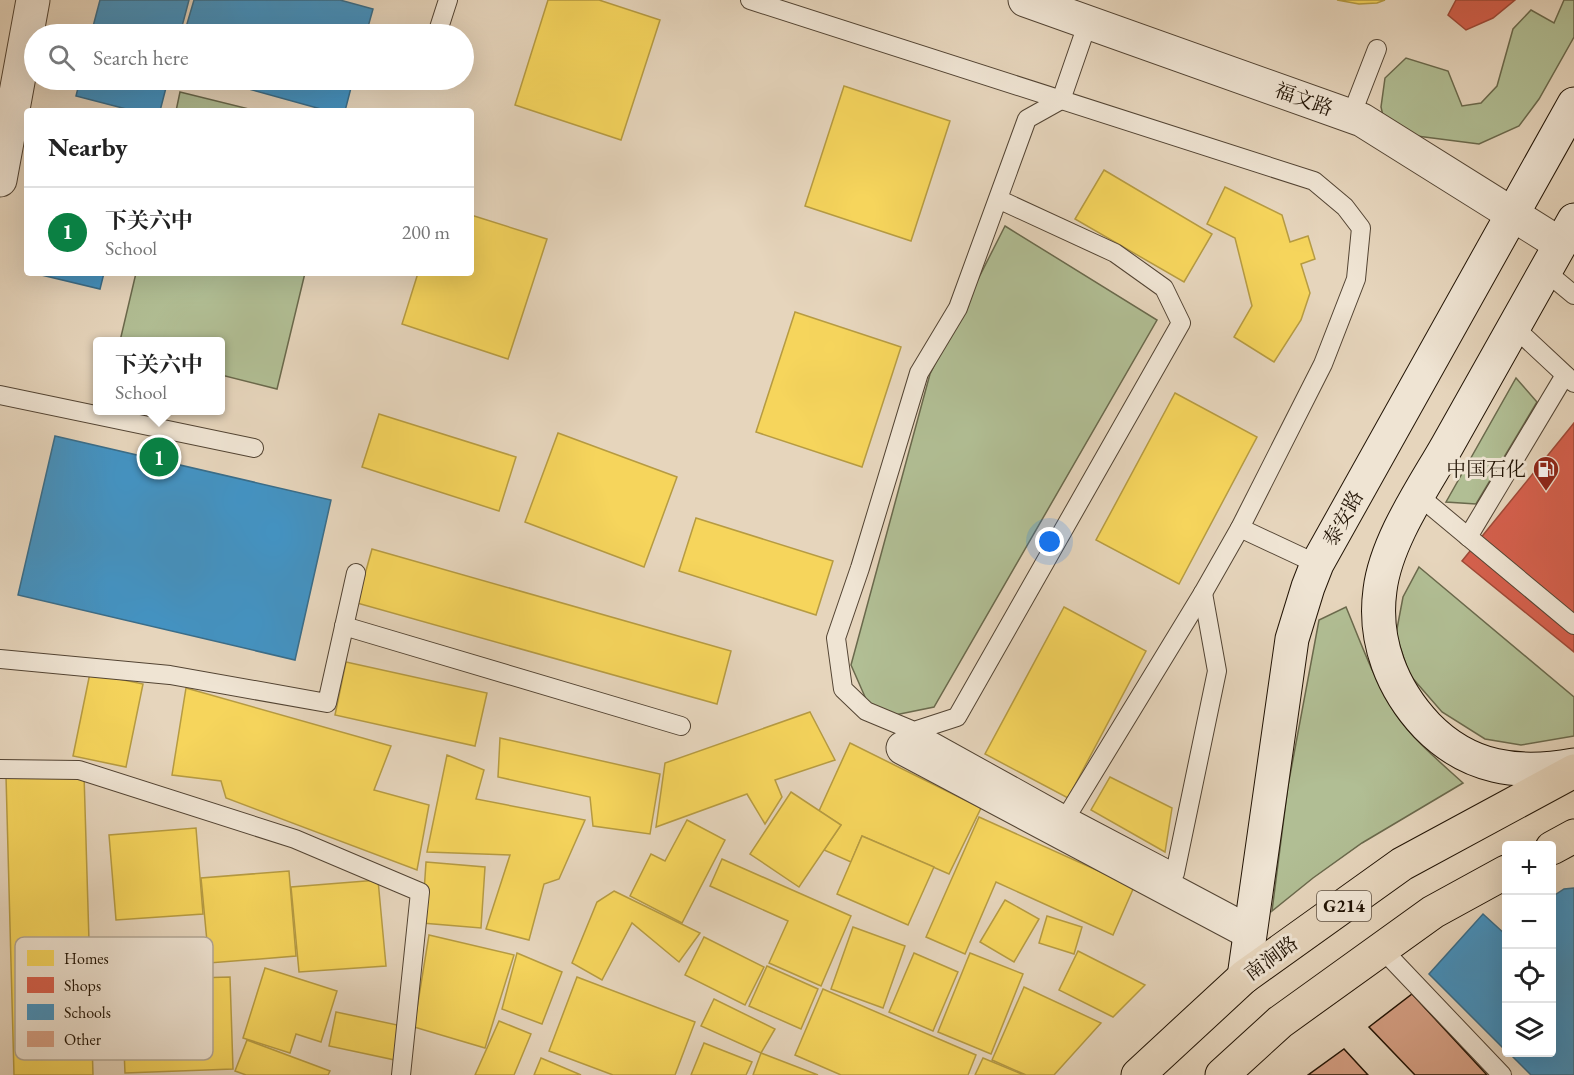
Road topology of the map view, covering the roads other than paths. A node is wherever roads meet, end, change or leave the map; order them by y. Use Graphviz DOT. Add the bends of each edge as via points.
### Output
graph roads {
  1 [pos="33,0"];
  2 [pos="448,0"];
  3 [pos="750,0"];
  4 [pos="1025,0"];
  5 [pos="1088,22"];
  6 [pos="29,24"];
  7 [pos="440,24"];
  8 [pos="24,49"];
  9 [pos="1377,49"];
  10 [pos="1062,100"];
  11 [pos="1574,104"];
  12 [pos="1351,116"];
  13 [pos="0,180"];
  14 [pos="998,199"];
  15 [pos="1512,215"];
  16 [pos="1560,245"];
  17 [pos="1574,295"];
  18 [pos="1514,327"];
  19 [pos="1569,379"];
  20 [pos="0,395"];
  21 [pos="93,414"];
  22 [pos="96,415"];
  23 [pos="254,448"];
  24 [pos="1419,496"];
  25 [pos="1240,528"];
  26 [pos="1468,537"];
  27 [pos="1317,564"];
  28 [pos="356,573"];
  29 [pos="1203,593"];
  30 [pos="344,626"];
  31 [pos="1574,626"];
  32 [pos="0,659"];
  33 [pos="681,726"];
  34 [pos="909,739"];
  35 [pos="1574,765"];
  36 [pos="0,769"];
  37 [pos="1574,771"];
  38 [pos="1067,816"];
  39 [pos="1574,836"];
  40 [pos="1556,845"];
  41 [pos="1502,874"];
  42 [pos="1249,932"];
  43 [pos="1382,949"];
  44 [pos="1244,977"];
  45 [pos="401,1075"];
  46 [pos="1138,1075"];
  47 [pos="1222,1075"];
  48 [pos="1502,1075"];
  1 -- 6 [label="main road"];
  2 -- 7 [label="lane"];
  3 -- 10 [label="lane"];
  4 -- 5 [label="main road, 福文路"];
  5 -- 10 [label="lane"];
  5 -- 12 [label="main road, 福文路"];
  8 -- 13 [label="main road"];
  9 -- 12 [label="lane"];
  10 -- 14 [label="lane" via="1027,119"];
  10 -- 25 [label="lane" via="1314,181 1361,228 1356,279 1323,364"];
  11 -- 15 [label="main road, 泰安路"];
  12 -- 15 [label="main road, 福文路"];
  14 -- 34 [label="lane" via="958,308 919,373 836,638 843,689 866,711"];
  14 -- 34 [label="lane" via="1115,253 1164,288 1181,323 957,717"];
  15 -- 16 [label="main road, 福文路"];
  15 -- 27 [label="main road, 泰安路"];
  16 -- 17 [label="lane"];
  16 -- 18 [label="main road"];
  18 -- 19 [label="lane"];
  18 -- 24 [label="main road"];
  19 -- 26 [label="lane"];
  20 -- 21 [label="lane"];
  22 -- 23 [label="lane"];
  24 -- 26 [label="lane"];
  24 -- 35 [label="main road" via="1396,541 1380,588 1381,642 1401,693 1434,733 1474,759 1523,770"];
  25 -- 27 [label="lane"];
  25 -- 29 [label="lane"];
  26 -- 31 [label="lane"];
  27 -- 42 [label="main road, 泰安路" via="1292,639"];
  28 -- 30 [label="lane"];
  29 -- 38 [label="lane"];
  29 -- 38 [label="lane" via="1217,671 1175,873"];
  30 -- 32 [label="lane" via="327,703 170,675"];
  30 -- 33 [label="lane"];
  34 -- 38 [label="lane"];
  34 -- 42 [label="main road"];
  36 -- 45 [label="lane" via="79,770 295,839 420,892"];
  37 -- 44 [label="highway, 南涧路 / G214" via="1402,864"];
  39 -- 40 [label="highway"];
  41 -- 43 [label="highway" via="1433,912"];
  42 -- 44 [label="main road, 泰安路"];
  43 -- 47 [label="highway" via="1280,1022"];
  43 -- 48 [label="lane"];
  44 -- 46 [label="highway, 南涧路 / G214"];
}
